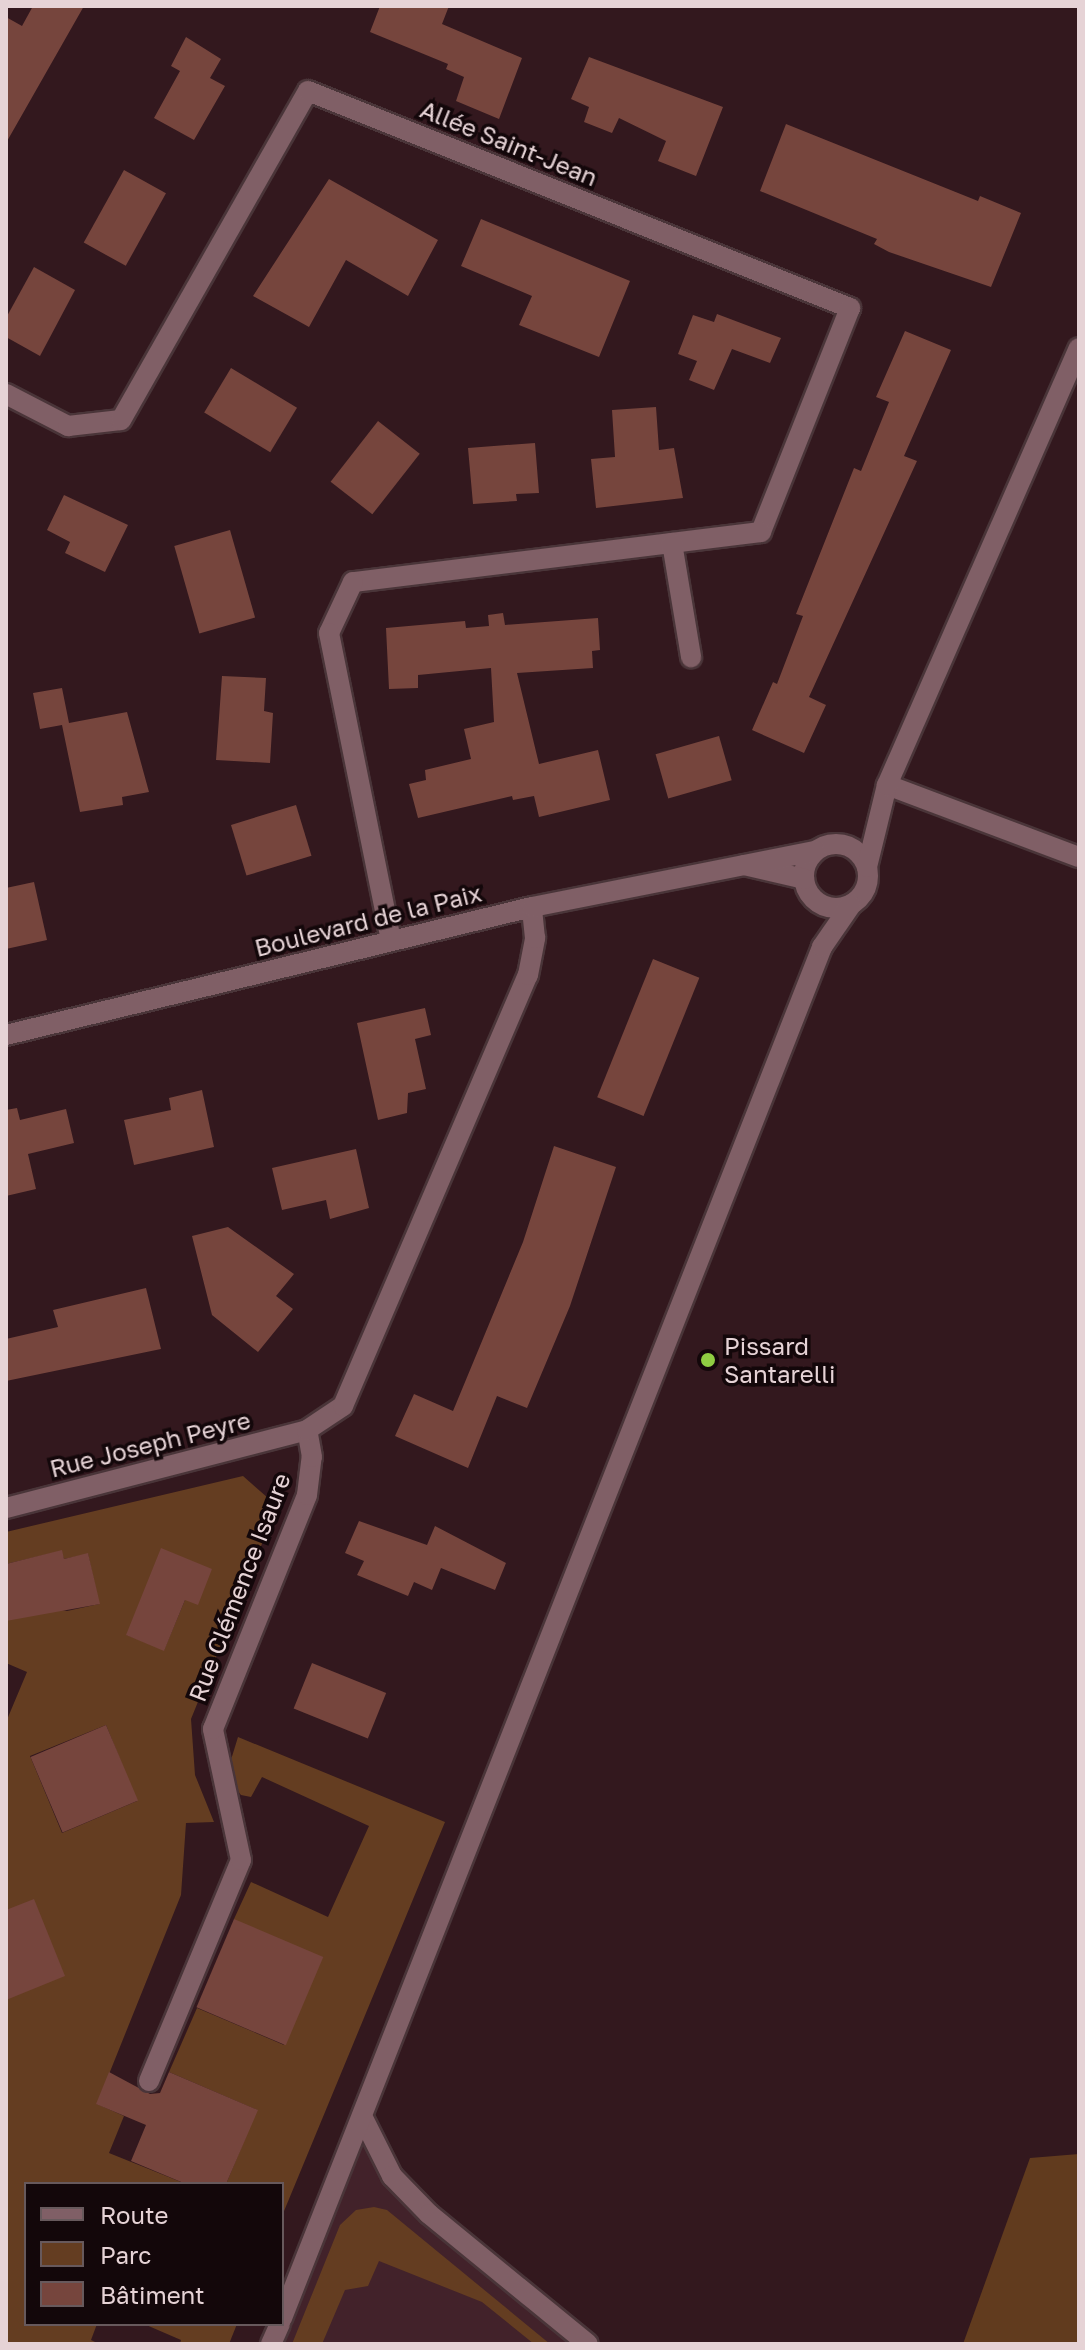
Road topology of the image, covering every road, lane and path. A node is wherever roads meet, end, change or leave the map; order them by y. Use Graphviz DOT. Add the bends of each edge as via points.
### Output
graph roads {
  1 [pos="1079,348"];
  2 [pos="6,394"];
  3 [pos="672,543"];
  4 [pos="691,657"];
  5 [pos="887,785"];
  6 [pos="878,807"];
  7 [pos="846,845"];
  8 [pos="815,851"];
  9 [pos="1079,857"];
  10 [pos="744,865"];
  11 [pos="867,867"];
  12 [pos="804,879"];
  13 [pos="820,904"];
  14 [pos="851,905"];
  15 [pos="532,907"];
  16 [pos="391,941"];
  17 [pos="822,947"];
  18 [pos="6,1035"];
  19 [pos="307,1430"];
  20 [pos="6,1508"];
  21 [pos="149,2081"];
  22 [pos="364,2120"];
  23 [pos="284,2313"];
  24 [pos="588,2344"];
  1 -- 5 [label="street"];
  2 -- 3 [label="street, Allée Saint-Jean" via="68,426 121,420 308,91 850,308 761,532"];
  3 -- 4 [label="street"];
  3 -- 16 [label="street, Allée Saint-Jean" via="353,582 329,633"];
  5 -- 6 [label="street"];
  5 -- 9 [label="street"];
  6 -- 7 [label="street"];
  6 -- 11 [label="street"];
  7 -- 8 [label="street"];
  7 -- 11 [label="street"];
  8 -- 10 [label="street, Boulevard de la Paix"];
  8 -- 12 [label="street"];
  10 -- 12 [label="street, Boulevard de la Paix"];
  10 -- 15 [label="street, Boulevard de la Paix"];
  11 -- 14 [label="street" via="866,889"];
  12 -- 13 [label="street"];
  13 -- 14 [label="street"];
  13 -- 17 [label="street"];
  14 -- 17 [label="street"];
  15 -- 16 [label="street, Boulevard de la Paix"];
  15 -- 19 [label="street" via="535,938 528,975 343,1406"];
  16 -- 18 [label="street, Boulevard de la Paix"];
  17 -- 22 [label="street"];
  19 -- 20 [label="street, Rue Joseph Peyre"];
  19 -- 21 [label="street, Rue Clémence Isaure" via="312,1457 307,1495 213,1729 226,1809 241,1860"];
  22 -- 23 [label="street"];
  22 -- 24 [label="street" via="392,2176 429,2214"];
}
